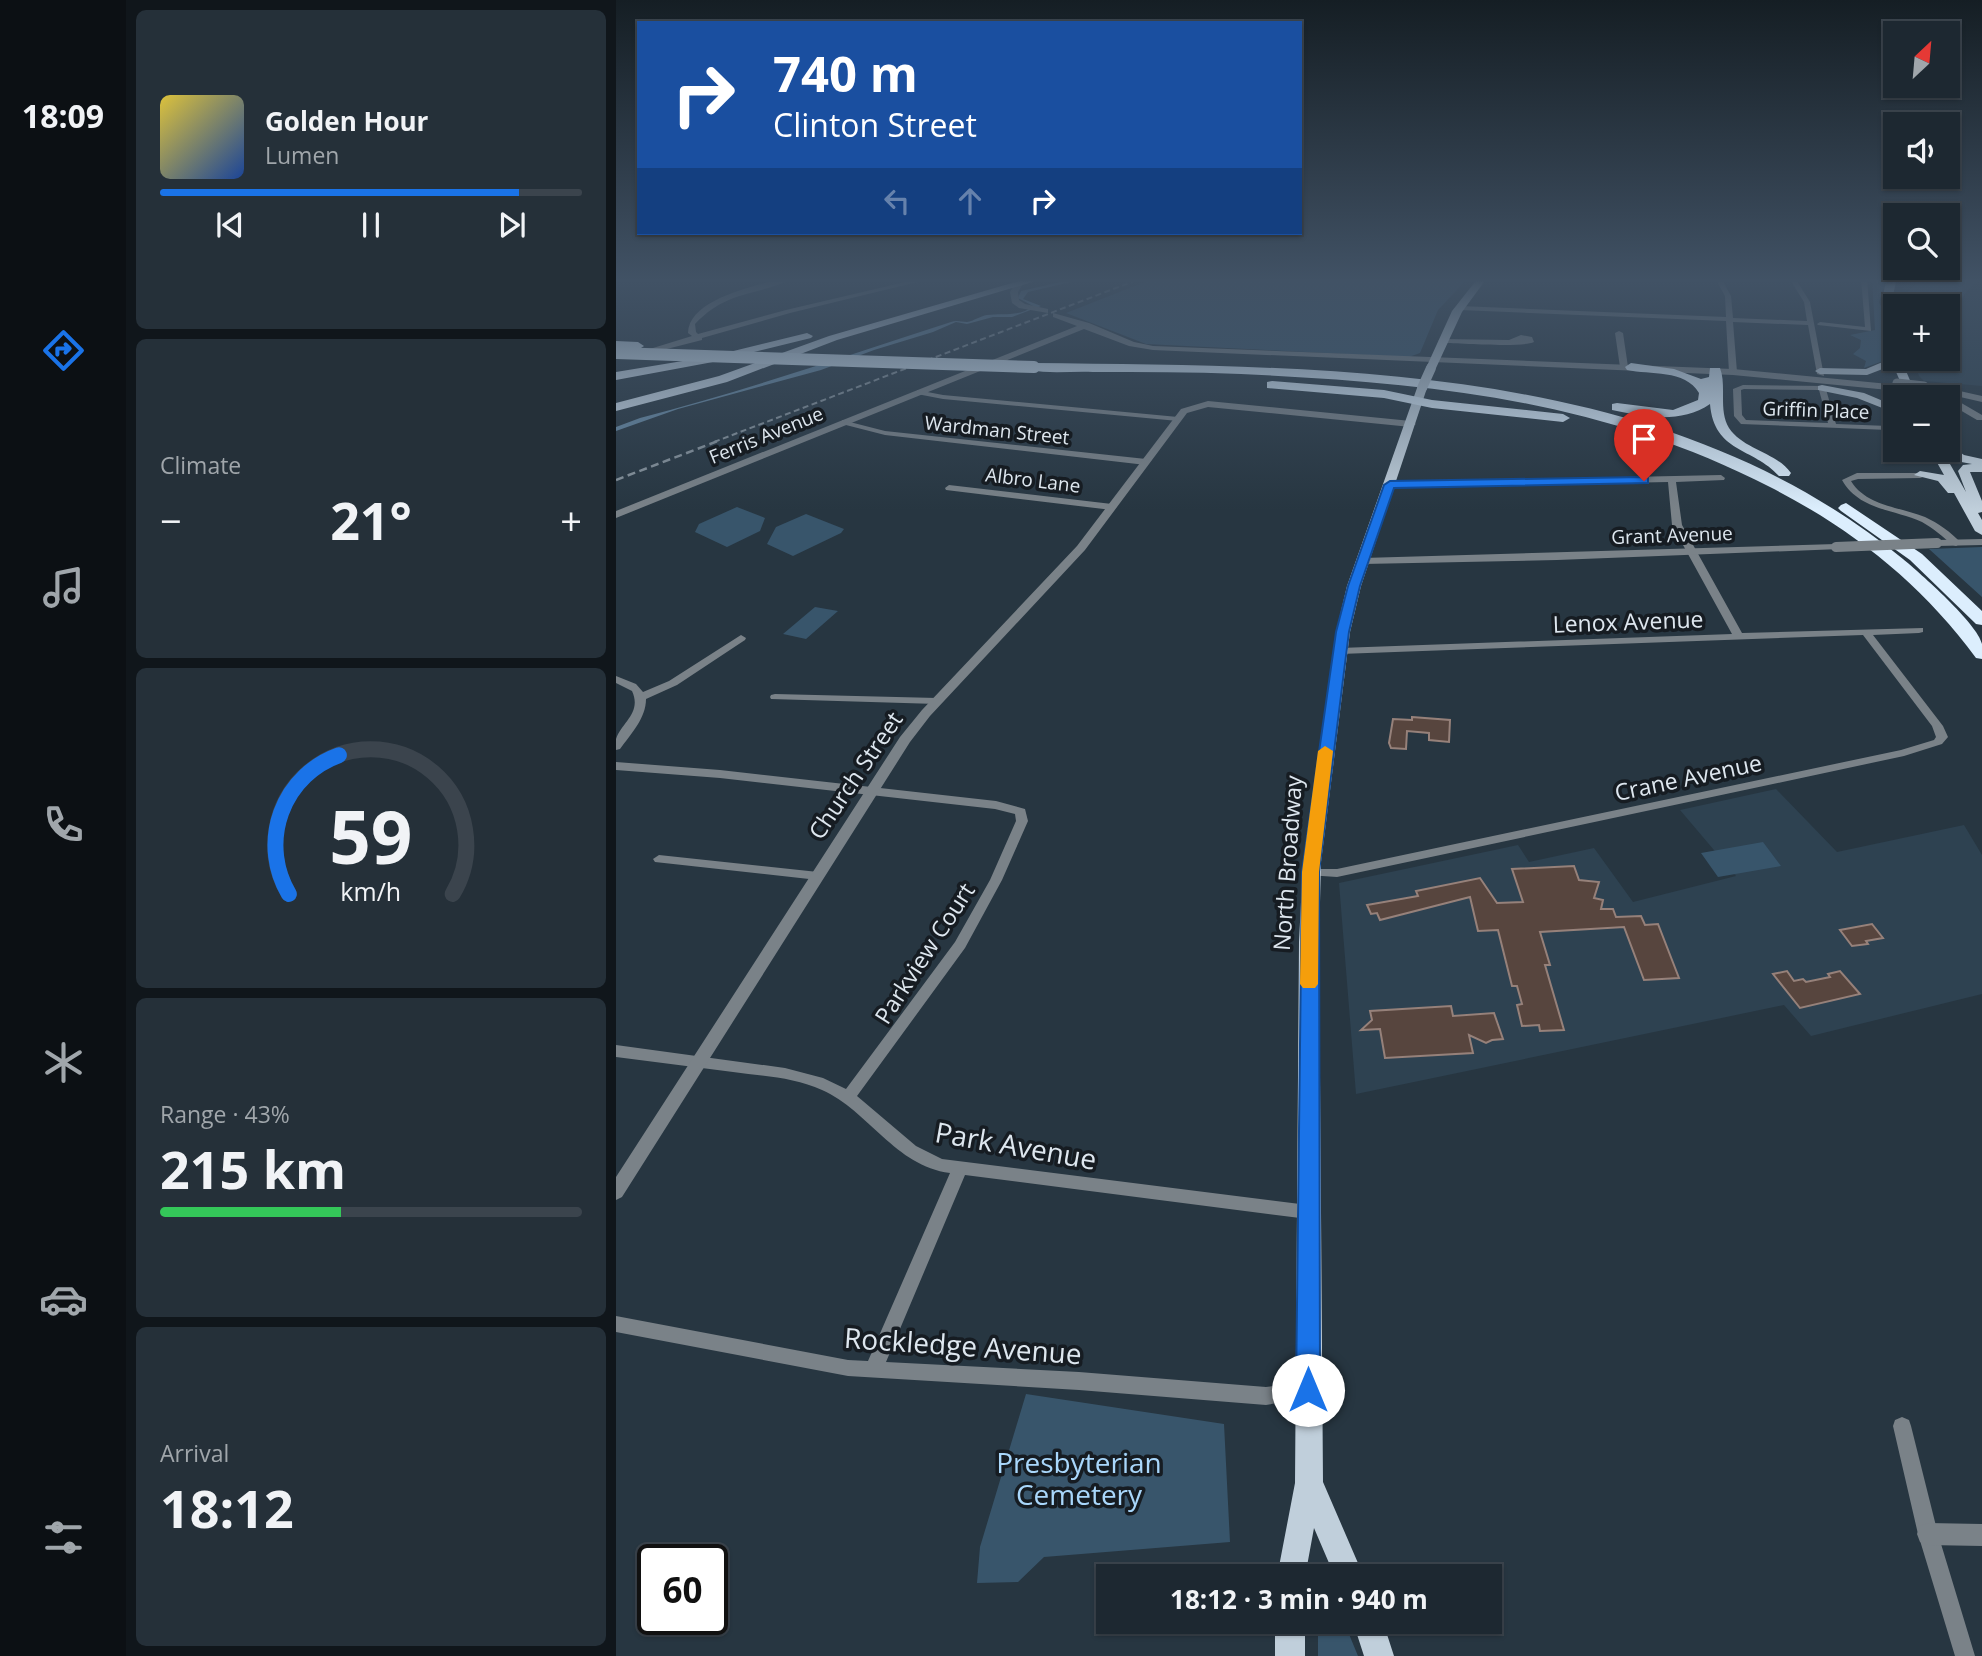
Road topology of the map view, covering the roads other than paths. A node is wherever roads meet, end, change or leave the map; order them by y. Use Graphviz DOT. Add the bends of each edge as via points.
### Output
graph roads {
  1 [pos="629,355"];
  2 [pos="725,355"];
  3 [pos="787,355"];
  4 [pos="847,355"];
  5 [pos="1010,355"];
  6 [pos="1280,355"];
  7 [pos="1436,355"];
  8 [pos="1624,355"];
  9 [pos="1732,355"];
  10 [pos="1819,355"];
  11 [pos="1044,364"];
  12 [pos="1432,364"];
  13 [pos="1627,367"];
  14 [pos="1883,368"];
  15 [pos="1711,371"];
  16 [pos="1733,372"];
  17 [pos="616,376"];
  18 [pos="1821,378"];
  19 [pos="1898,385"];
  20 [pos="1740,387"];
  21 [pos="920,391"];
  22 [pos="1982,391"];
  23 [pos="1960,393"];
  24 [pos="1419,394"];
  25 [pos="1707,395"];
  26 [pos="1960,396"];
  27 [pos="1960,397"];
  28 [pos="1982,399"];
  29 [pos="1883,405"];
  30 [pos="616,407"];
  31 [pos="1606,407"];
  32 [pos="1960,407"];
  33 [pos="1178,419"];
  34 [pos="845,422"];
  35 [pos="1744,422"];
  36 [pos="1411,424"];
  37 [pos="1981,424"];
  38 [pos="1833,426"];
  39 [pos="1883,428"];
  40 [pos="1960,458"];
  41 [pos="1146,462"];
  42 [pos="1936,462"];
  43 [pos="1948,462"];
  44 [pos="1982,463"];
  45 [pos="1982,468"];
  46 [pos="1784,473"];
  47 [pos="1920,475"];
  48 [pos="1721,478"];
  49 [pos="1672,480"];
  50 [pos="1390,485"];
  51 [pos="949,488"];
  52 [pos="1800,496"];
  53 [pos="1112,507"];
  54 [pos="1977,512"];
  55 [pos="616,516"];
  56 [pos="1981,538"];
  57 [pos="1956,543"];
  58 [pos="1691,553"];
  59 [pos="1363,561"];
  60 [pos="1982,620"];
  61 [pos="1919,629"];
  62 [pos="1866,632"];
  63 [pos="1738,636"];
  64 [pos="741,638"];
  65 [pos="1340,651"];
  66 [pos="1982,654"];
  67 [pos="616,679"];
  68 [pos="640,697"];
  69 [pos="775,697"];
  70 [pos="937,701"];
  71 [pos="616,747"];
  72 [pos="616,765"];
  73 [pos="871,792"];
  74 [pos="659,859"];
  75 [pos="1311,872"];
  76 [pos="818,876"];
  77 [pos="616,1051"];
  78 [pos="699,1062"];
  79 [pos="848,1097"];
  80 [pos="960,1168"];
  81 [pos="616,1192"];
  82 [pos="1308,1212"];
  83 [pos="616,1324"];
  84 [pos="874,1368"];
  85 [pos="1308,1390"];
  86 [pos="1902,1426"];
  87 [pos="1309,1483"];
  88 [pos="1928,1534"];
  89 [pos="1982,1535"];
  90 [pos="1293,1564"];
  91 [pos="1344,1564"];
  92 [pos="1290,1634"];
  93 [pos="1372,1634"];
  94 [pos="1290,1656"];
  95 [pos="1380,1656"];
  96 [pos="1965,1656"];
  1 -- 11 [label="highway, bridge"];
  2 -- 17 [label="highway"];
  3 -- 30 [label="highway" via="735,375"];
  4 -- 11 [label="highway"];
  5 -- 21 [label="street, Ferris Avenue"];
  6 -- 12 [label="street"];
  7 -- 12 [label="main road, North Broadway"];
  8 -- 13 [label="street"];
  9 -- 16 [label="street"];
  10 -- 18 [label="street"];
  11 -- 24 [label="highway"];
  11 -- 31 [label="highway" via="1382,369 1488,382"];
  11 -- 52 [label="highway" via="1327,373 1469,387 1560,404 1647,429 1720,457"];
  12 -- 13 [label="street"];
  12 -- 24 [label="main road, North Broadway, bridge"];
  13 -- 15 [label="street"];
  13 -- 25 [label="highway" via="1686,377 1701,385"];
  14 -- 18 [label="main road"];
  15 -- 16 [label="street"];
  15 -- 25 [label="highway"];
  15 -- 46 [label="highway" via="1721,428"];
  16 -- 18 [label="street"];
  16 -- 18 [label="street" via="1775,371"];
  18 -- 19 [label="street, bridge"];
  18 -- 20 [label="street"];
  18 -- 29 [label="main road"];
  18 -- 38 [label="street"];
  20 -- 35 [label="street" via="1738,416"];
  21 -- 33 [label="street"];
  21 -- 34 [label="street, Ferris Avenue"];
  22 -- 23 [label="street"];
  24 -- 36 [label="main road, North Broadway"];
  24 -- 52 [label="highway" via="1432,404 1558,417 1633,433 1709,457"];
  25 -- 31 [label="highway" via="1702,405 1680,413"];
  26 -- 28 [label="street"];
  27 -- 28 [label="street"];
  28 -- 37 [label="street"];
  31 -- 46 [label="highway" via="1696,436"];
  32 -- 37 [label="street"];
  33 -- 36 [label="street" via="1187,409 1209,404"];
  33 -- 41 [label="street, Church Street"];
  34 -- 41 [label="street, Wardman Street" via="884,433"];
  34 -- 55 [label="street, Ferris Avenue"];
  35 -- 38 [label="street, Griffin Place"];
  36 -- 50 [label="main road, North Broadway"];
  38 -- 39 [label="street, Griffin Place"];
  40 -- 44 [label="main road"];
  41 -- 53 [label="street, Church Street"];
  42 -- 47 [label="main road" via="1939,471"];
  43 -- 54 [label="main road"];
  45 -- 54 [label="main road" via="1964,471"];
  46 -- 60 [label="highway" via="1898,542"];
  47 -- 54 [label="main road" via="1944,480"];
  47 -- 57 [label="street" via="1846,480 1868,500 1927,521"];
  48 -- 49 [label="street"];
  49 -- 50 [label="street"];
  49 -- 58 [label="street" via="1677,525"];
  50 -- 59 [label="main road, North Broadway"];
  51 -- 53 [label="street, Albro Lane"];
  52 -- 66 [label="highway" via="1904,568 1949,611"];
  53 -- 70 [label="street, Church Street" via="1077,553"];
  54 -- 56 [label="main road"];
  56 -- 57 [label="street, Grant Avenue"];
  57 -- 58 [label="street, Grant Avenue, bridge"];
  58 -- 59 [label="street, Grant Avenue"];
  58 -- 63 [label="street"];
  59 -- 65 [label="main road, North Broadway"];
  61 -- 62 [label="street, Lenox Avenue"];
  62 -- 63 [label="street, Lenox Avenue"];
  62 -- 75 [label="street, Crane Avenue" via="1937,726 1942,737 1938,742 1904,753 1337,873"];
  63 -- 65 [label="street, Lenox Avenue"];
  64 -- 68 [label="street" via="673,683"];
  65 -- 75 [label="main road, North Broadway"];
  67 -- 68 [label="street" via="638,690"];
  68 -- 71 [label="street" via="639,709"];
  69 -- 70 [label="street"];
  70 -- 73 [label="street, Church Street"];
  72 -- 73 [label="street, Parkview Court"];
  73 -- 76 [label="street, Church Street"];
  73 -- 79 [label="street, Parkview Court" via="996,805 1018,810 1023,816 996,880 960,945"];
  74 -- 76 [label="street"];
  75 -- 82 [label="main road, North Broadway"];
  76 -- 78 [label="street, Church Street"];
  77 -- 78 [label="street, Park Avenue"];
  78 -- 79 [label="street, Park Avenue" via="781,1073 814,1081"];
  78 -- 81 [label="street, Church Street"];
  79 -- 80 [label="street, Park Avenue" via="912,1152"];
  80 -- 82 [label="street, Park Avenue"];
  80 -- 84 [label="street"];
  82 -- 85 [label="main road, North Broadway"];
  83 -- 84 [label="street, Rockledge Avenue" via="816,1362"];
  84 -- 85 [label="street, Rockledge Avenue" via="1266,1396"];
  85 -- 87 [label="main road, North Broadway"];
  86 -- 88 [label="street"];
  87 -- 90 [label="main road, North Broadway"];
  87 -- 91 [label="main road, North Broadway"];
  88 -- 89 [label="street"];
  88 -- 96 [label="street"];
  92 -- 94 [label="main road"];
  93 -- 95 [label="main road"];
}
